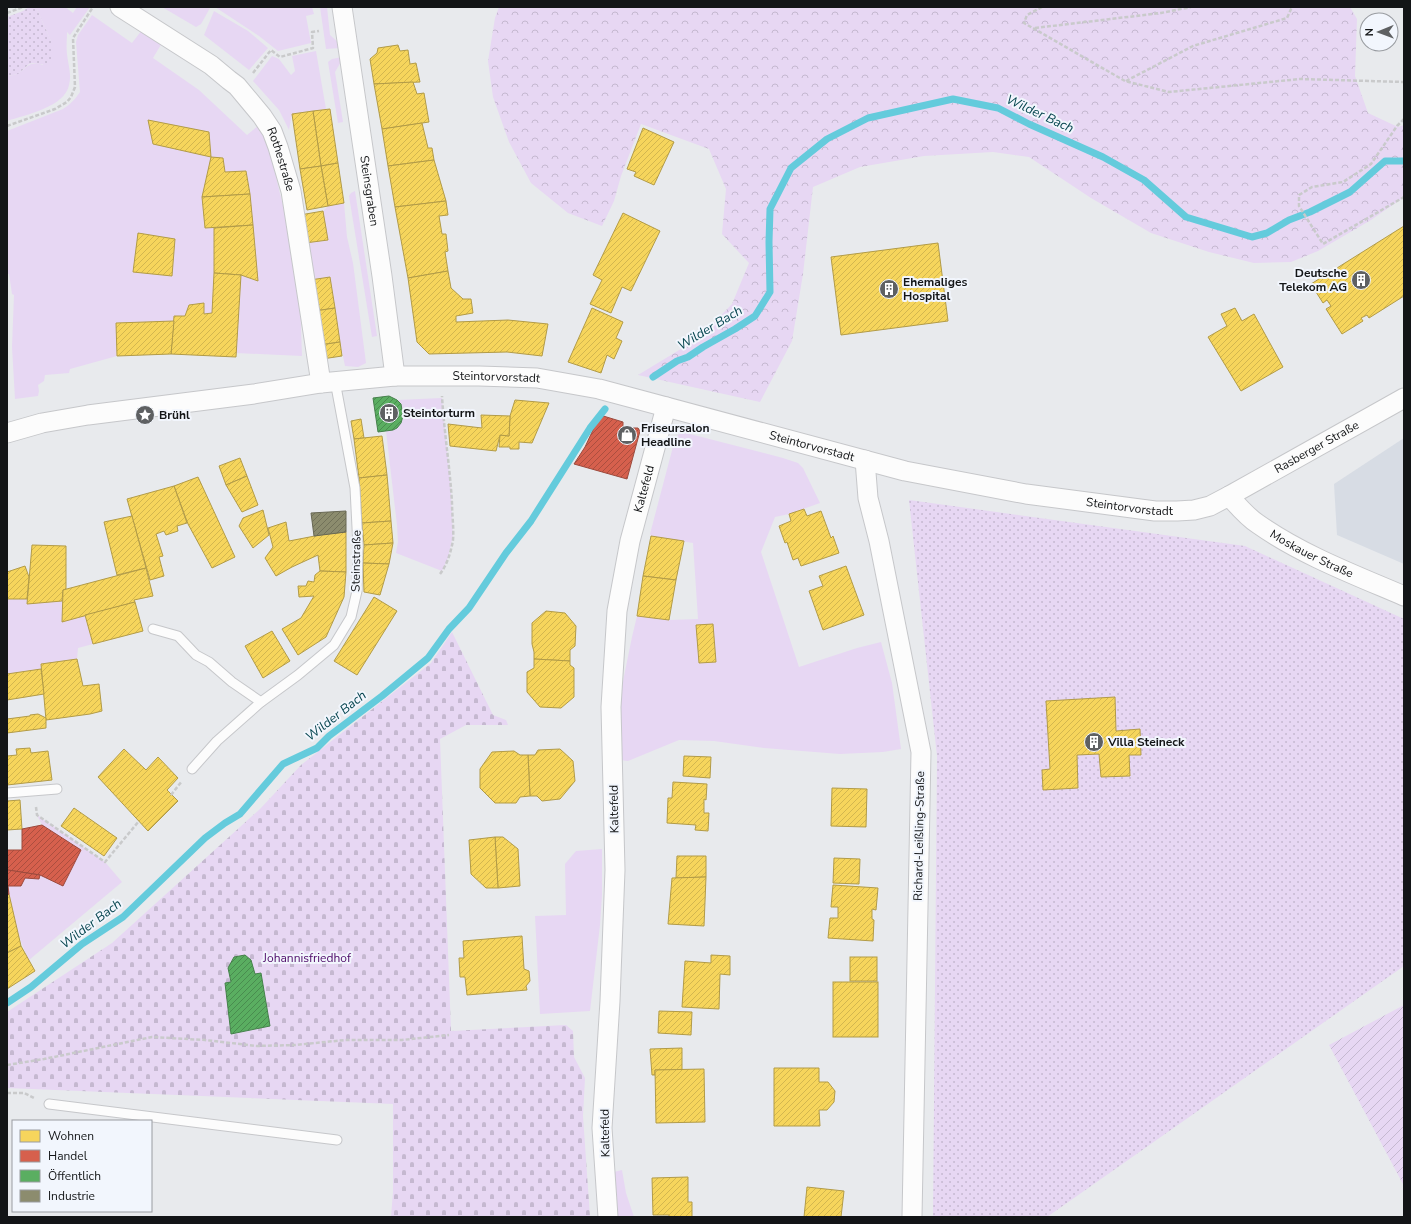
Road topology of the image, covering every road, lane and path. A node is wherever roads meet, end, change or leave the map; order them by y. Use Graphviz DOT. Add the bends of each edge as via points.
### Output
graph roads {
  1 [pos="23,7"];
  2 [pos="93,7"];
  3 [pos="120,7"];
  4 [pos="342,7"];
  5 [pos="1042,7"];
  6 [pos="1191,7"];
  7 [pos="1292,7"];
  8 [pos="7,12"];
  9 [pos="1034,28"];
  10 [pos="319,30"];
  11 [pos="252,74"];
  12 [pos="1125,81"];
  13 [pos="1404,82"];
  14 [pos="1404,119"];
  15 [pos="7,126"];
  16 [pos="1404,197"];
  17 [pos="395,376"];
  18 [pos="441,376"];
  19 [pos="328,382"];
  20 [pos="1404,398"];
  21 [pos="660,405"];
  22 [pos="7,433"];
  23 [pos="865,460"];
  24 [pos="1229,496"];
  25 [pos="440,574"];
  26 [pos="1404,596"];
  27 [pos="153,629"];
  28 [pos="261,702"];
  29 [pos="192,769"];
  30 [pos="57,789"];
  31 [pos="34,791"];
  32 [pos="7,793"];
  33 [pos="139,821"];
  34 [pos="449,1035"];
  35 [pos="7,1065"];
  36 [pos="7,1093"];
  37 [pos="24,1093"];
  38 [pos="49,1104"];
  39 [pos="337,1140"];
  40 [pos="608,1217"];
  41 [pos="912,1217"];
  1 -- 8 [label="path"];
  2 -- 15 [label="path" via="73,38 75,87 71,97 55,109"];
  3 -- 19 [label="street, Rothestraße" via="211,65 237,86 272,131 291,191"];
  4 -- 17 [label="street, Steinsgraben"];
  5 -- 9 [label="path" via="1027,15 1024,23"];
  6 -- 9 [label="path"];
  7 -- 12 [label="path" via="1287,18 1193,46"];
  9 -- 12 [label="path"];
  10 -- 11 [label="path" via="312,32 313,48 280,57 271,50"];
  12 -- 13 [label="path" via="1169,92 1300,79"];
  14 -- 16 [label="path" via="1371,164 1343,182 1312,187 1299,195 1299,206 1323,244"];
  17 -- 18 [label="street, Steintorvorstadt"];
  17 -- 19 [label="street"];
  18 -- 21 [label="street, Steintorvorstadt" via="537,378"];
  18 -- 25 [label="path" via="453,528 450,552"];
  19 -- 22 [label="street" via="88,415 42,423"];
  19 -- 28 [label="lane, Steinstraße" via="355,488 357,591 351,617 334,645"];
  20 -- 24 [label="street, Rasberger Straße"];
  21 -- 23 [label="street, Steintorvorstadt"];
  21 -- 40 [label="street, Kaltefeld" via="617,612 611,707 615,870 602,1128"];
  23 -- 24 [label="street, Steintorvorstadt" via="913,473 1026,494 1155,510 1194,510 1210,506"];
  23 -- 41 [label="street, Richard-Leißling-Straße" via="868,498 881,548 921,752"];
  24 -- 26 [label="street, Moskauer Straße" via="1256,523 1284,541"];
  27 -- 28 [label="lane" via="178,636 196,655"];
  28 -- 29 [label="lane, Steinstraße" via="217,741"];
  30 -- 31 [label="lane"];
  31 -- 32 [label="lane"];
  31 -- 33 [label="path" via="37,815 105,862"];
  34 -- 35 [label="path" via="402,1040 345,1040 257,1046 152,1037"];
  36 -- 37 [label="path"];
  38 -- 39 [label="lane"];
}
